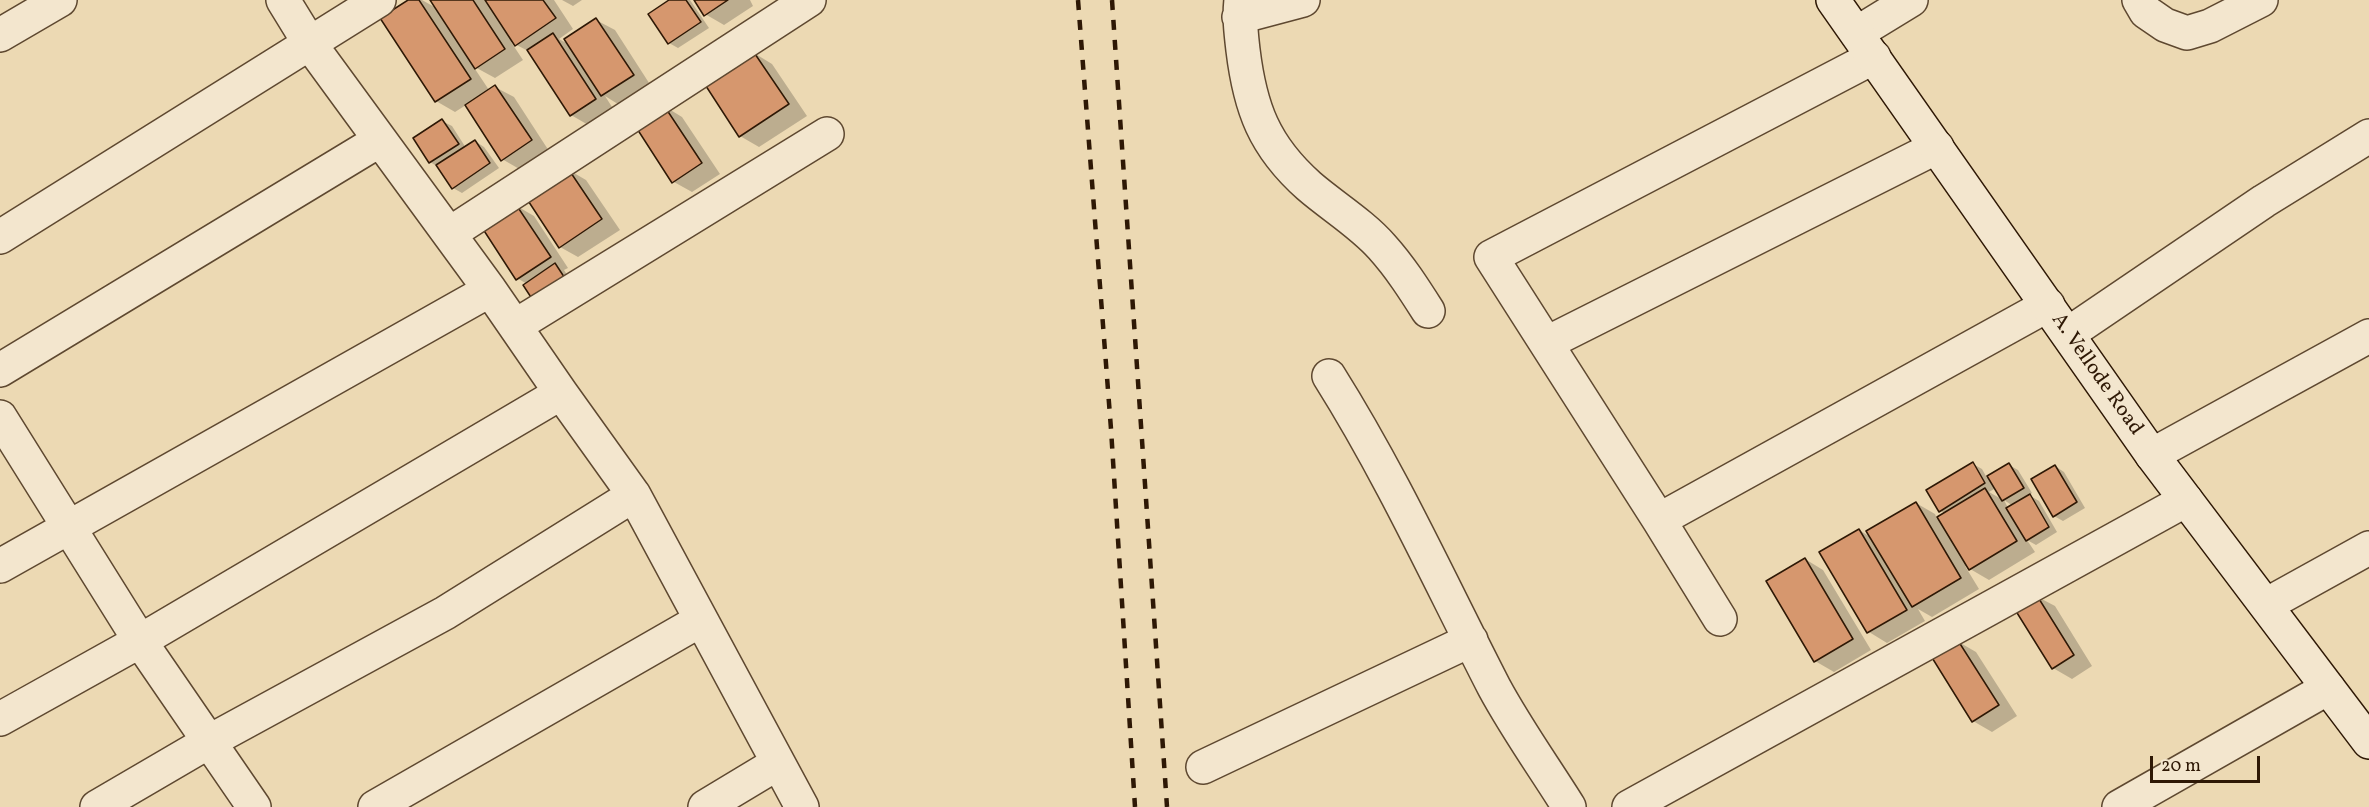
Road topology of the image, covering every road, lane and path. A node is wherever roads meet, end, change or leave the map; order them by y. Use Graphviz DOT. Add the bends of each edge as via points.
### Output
graph roads {
  1 [pos="60,0"];
  2 [pos="283,0"];
  3 [pos="379,0"];
  4 [pos="809,0"];
  5 [pos="1303,0"];
  6 [pos="1833,0"];
  7 [pos="1911,0"];
  8 [pos="2139,0"];
  9 [pos="2261,0"];
  10 [pos="1240,8"];
  11 [pos="0,35"];
  12 [pos="310,44"];
  13 [pos="1865,45"];
  14 [pos="826,134"];
  15 [pos="2369,136"];
  16 [pos="380,140"];
  17 [pos="1937,147"];
  18 [pos="449,234"];
  19 [pos="0,237"];
  20 [pos="490,290"];
  21 [pos="2048,305"];
  22 [pos="1428,311"];
  23 [pos="515,326"];
  24 [pos="2068,334"];
  25 [pos="2369,336"];
  26 [pos="1547,344"];
  27 [pos="0,370"];
  28 [pos="1329,376"];
  29 [pos="561,393"];
  30 [pos="2,424"];
  31 [pos="2152,455"];
  32 [pos="634,495"];
  33 [pos="2186,500"];
  34 [pos="1659,520"];
  35 [pos="69,526"];
  36 [pos="2369,548"];
  37 [pos="0,566"];
  38 [pos="2266,605"];
  39 [pos="1720,619"];
  40 [pos="701,620"];
  41 [pos="1471,639"];
  42 [pos="140,641"];
  43 [pos="2328,688"];
  44 [pos="0,718"];
  45 [pos="210,741"];
  46 [pos="2369,742"];
  47 [pos="778,763"];
  48 [pos="1203,767"];
  49 [pos="97,807"];
  50 [pos="254,807"];
  51 [pos="375,807"];
  52 [pos="705,807"];
  53 [pos="802,807"];
  54 [pos="1569,807"];
  55 [pos="1629,807"];
  56 [pos="2119,807"];
  1 -- 11 [label="street"];
  2 -- 12 [label="street"];
  3 -- 12 [label="street"];
  4 -- 18 [label="street"];
  5 -- 10 [label="street"];
  6 -- 13 [label="street, A. Vellode Road"];
  7 -- 13 [label="street"];
  8 -- 9 [label="street" via="2146,12 2187,33"];
  10 -- 22 [label="street" via="1247,86 1264,133 1288,166 1381,246"];
  12 -- 16 [label="street"];
  12 -- 19 [label="street"];
  13 -- 17 [label="street, A. Vellode Road"];
  13 -- 26 [label="street" via="1491,257"];
  14 -- 23 [label="street"];
  15 -- 24 [label="street" via="2264,201"];
  16 -- 18 [label="street"];
  16 -- 27 [label="street"];
  17 -- 21 [label="street, A. Vellode Road"];
  17 -- 26 [label="street"];
  18 -- 20 [label="street"];
  20 -- 23 [label="street"];
  20 -- 35 [label="street"];
  21 -- 24 [label="street, A. Vellode Road"];
  21 -- 34 [label="street"];
  23 -- 29 [label="street"];
  24 -- 31 [label="street, A. Vellode Road"];
  25 -- 31 [label="street"];
  26 -- 34 [label="street"];
  28 -- 41 [label="street" via="1405,508"];
  29 -- 32 [label="street"];
  29 -- 42 [label="street"];
  30 -- 35 [label="street"];
  31 -- 33 [label="street, A. Vellode Road"];
  32 -- 40 [label="street"];
  32 -- 45 [label="street" via="445,613"];
  33 -- 38 [label="street, A. Vellode Road"];
  33 -- 55 [label="street"];
  34 -- 39 [label="street"];
  35 -- 37 [label="street"];
  35 -- 42 [label="street"];
  36 -- 38 [label="street"];
  38 -- 43 [label="street, A. Vellode Road"];
  40 -- 47 [label="street"];
  40 -- 51 [label="street"];
  41 -- 48 [label="street"];
  41 -- 54 [label="street" via="1496,689"];
  42 -- 44 [label="street"];
  42 -- 45 [label="street"];
  43 -- 46 [label="street, A. Vellode Road"];
  43 -- 56 [label="street"];
  45 -- 49 [label="street"];
  45 -- 50 [label="street"];
  47 -- 52 [label="street"];
  47 -- 53 [label="street"];
}
